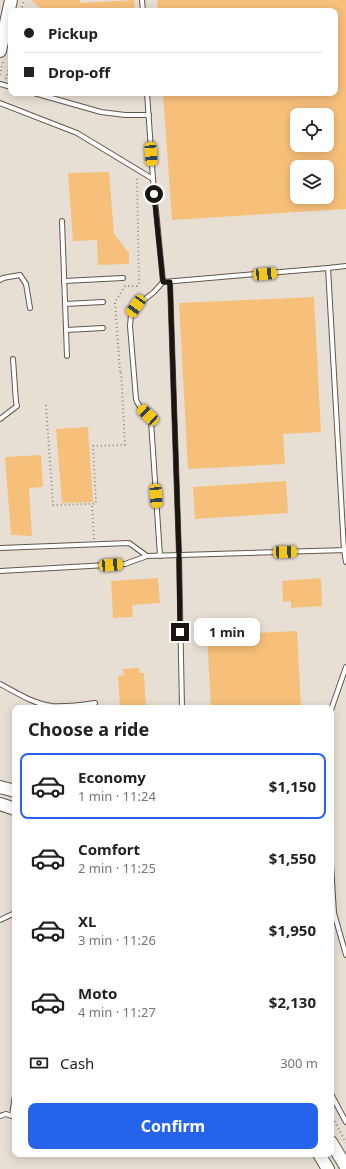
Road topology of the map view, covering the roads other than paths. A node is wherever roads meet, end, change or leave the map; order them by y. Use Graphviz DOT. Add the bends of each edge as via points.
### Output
graph roads {
  1 [pos="8,14"];
  2 [pos="0,51"];
  3 [pos="45,96"];
  4 [pos="147,96"];
  5 [pos="0,104"];
  6 [pos="148,115"];
  7 [pos="153,179"];
  8 [pos="62,221"];
  9 [pos="346,266"];
  10 [pos="328,268"];
  11 [pos="124,278"];
  12 [pos="0,280"];
  13 [pos="64,280"];
  14 [pos="163,282"];
  15 [pos="170,282"];
  16 [pos="103,302"];
  17 [pos="65,304"];
  18 [pos="30,308"];
  19 [pos="103,328"];
  20 [pos="66,330"];
  21 [pos="67,356"];
  22 [pos="13,359"];
  23 [pos="0,419"];
  24 [pos="0,548"];
  25 [pos="345,550"];
  26 [pos="179,555"];
  27 [pos="147,556"];
  28 [pos="160,556"];
  29 [pos="346,562"];
  30 [pos="0,571"];
  31 [pos="346,667"];
  32 [pos="0,684"];
  33 [pos="95,703"];
  34 [pos="47,705"];
  35 [pos="77,705"];
  36 [pos="182,705"];
  37 [pos="333,705"];
  38 [pos="0,786"];
  39 [pos="12,790"];
  40 [pos="0,804"];
  41 [pos="12,808"];
  42 [pos="334,913"];
  43 [pos="12,914"];
  44 [pos="0,920"];
  45 [pos="346,955"];
  46 [pos="334,1100"];
  47 [pos="0,1116"];
  48 [pos="12,1116"];
  49 [pos="346,1122"];
  50 [pos="334,1147"];
  51 [pos="321,1157"];
  52 [pos="346,1167"];
  53 [pos="328,1169"];
  1 -- 2 [label="main road"];
  3 -- 6 [label="lane" via="101,112"];
  4 -- 6 [label="lane"];
  5 -- 7 [label="lane" via="77,133"];
  6 -- 7 [label="lane"];
  7 -- 14 [label="lane"];
  8 -- 13 [label="lane"];
  9 -- 10 [label="lane"];
  10 -- 15 [label="lane"];
  10 -- 25 [label="lane"];
  11 -- 13 [label="lane"];
  12 -- 18 [label="lane" via="20,275 26,284"];
  13 -- 17 [label="lane"];
  14 -- 15 [label="lane"];
  14 -- 28 [label="lane" via="130,314 136,399 151,421"];
  15 -- 26 [label="lane"];
  16 -- 17 [label="lane"];
  17 -- 20 [label="lane"];
  19 -- 20 [label="lane"];
  20 -- 21 [label="lane"];
  22 -- 23 [label="lane" via="17,406"];
  24 -- 27 [label="lane" via="129,543"];
  25 -- 26 [label="lane"];
  25 -- 29 [label="lane"];
  26 -- 28 [label="lane"];
  26 -- 36 [label="lane"];
  27 -- 28 [label="lane"];
  27 -- 30 [label="lane" via="125,564"];
  31 -- 37 [label="lane"];
  32 -- 34 [label="lane"];
  33 -- 35 [label="lane"];
  38 -- 39 [label="main road"];
  40 -- 41 [label="main road"];
  42 -- 45 [label="lane"];
  43 -- 44 [label="lane"];
  46 -- 49 [label="lane"];
  47 -- 48 [label="lane"];
  50 -- 52 [label="main road"];
  51 -- 53 [label="main road"];
}
